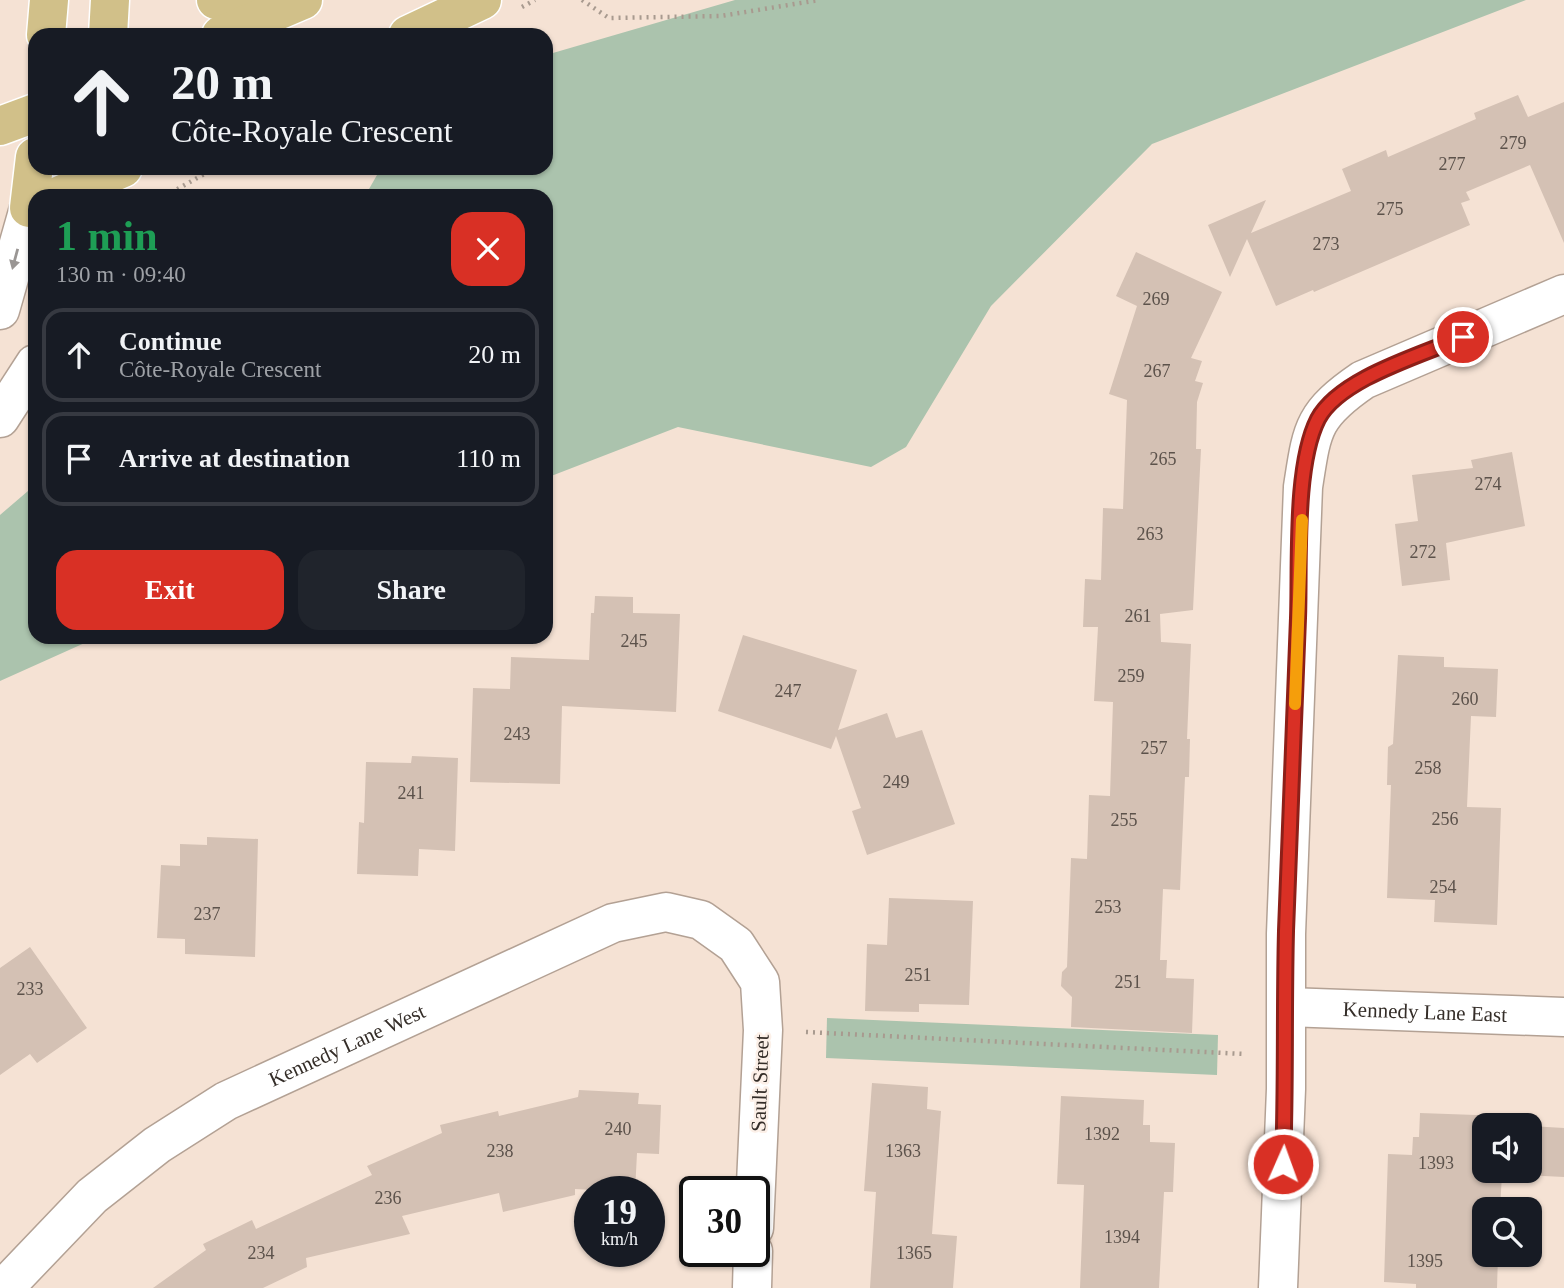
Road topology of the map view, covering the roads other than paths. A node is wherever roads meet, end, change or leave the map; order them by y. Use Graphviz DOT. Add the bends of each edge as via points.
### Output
graph roads {
  1 [pos="49,0"];
  2 [pos="110,0"];
  3 [pos="216,0"];
  4 [pos="270,0"];
  5 [pos="303,0"];
  6 [pos="482,0"];
  7 [pos="47,28"];
  8 [pos="108,28"];
  9 [pos="237,28"];
  10 [pos="423,28"];
  11 [pos="28,116"];
  12 [pos="0,126"];
  13 [pos="105,178"];
  14 [pos="77,189"];
  15 [pos="28,214"];
  16 [pos="1564,294"];
  17 [pos="0,310"];
  18 [pos="28,375"];
  19 [pos="0,418"];
  20 [pos="736,945"];
  21 [pos="1286,1007"];
  22 [pos="1564,1017"];
  23 [pos="756,1176"];
  24 [pos="753,1267"];
  25 [pos="4,1288"];
  26 [pos="752,1288"];
  27 [pos="1278,1288"];
  1 -- 7 [label="main road"];
  2 -- 8 [label="main road"];
  3 -- 4 [label="main road" via="255,4"];
  5 -- 9 [label="main road"];
  6 -- 10 [label="main road"];
  11 -- 12 [label="main road"];
  13 -- 14 [label="main road"];
  15 -- 17 [label="street, one-way"];
  16 -- 21 [label="street" via="1363,380 1333,400 1310,439 1303,487"];
  18 -- 19 [label="street"];
  20 -- 23 [label="street, Sault Street" via="760,982 763,1030"];
  20 -- 25 [label="street, Kennedy Lane West" via="701,920 666,912 613,923 226,1101 156,1145 92,1196"];
  21 -- 22 [label="street, Kennedy Lane East"];
  21 -- 27 [label="street"];
  24 -- 26 [label="street"];
}
